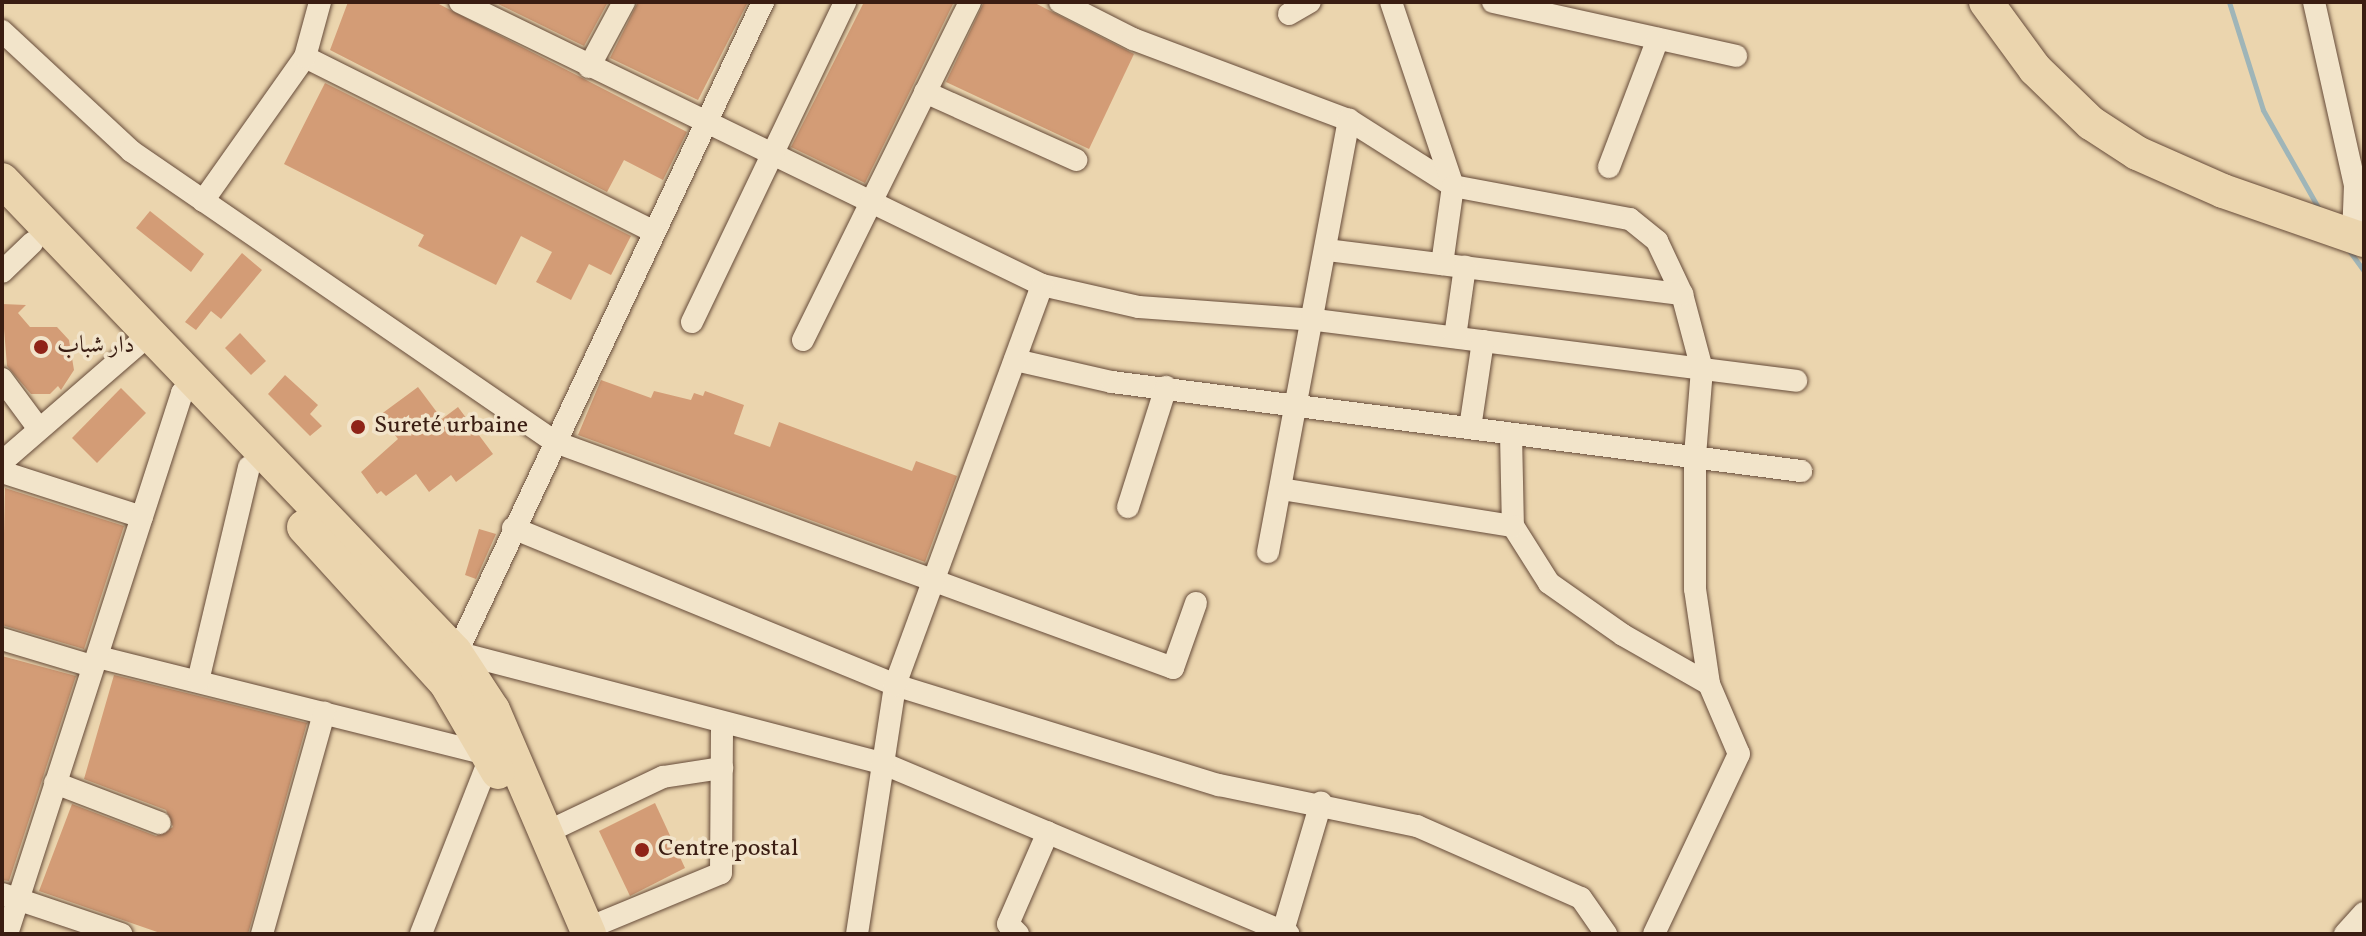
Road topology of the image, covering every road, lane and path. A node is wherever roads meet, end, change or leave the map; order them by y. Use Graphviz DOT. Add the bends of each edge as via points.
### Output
graph roads {
  1 [pos="320,2"];
  2 [pos="624,2"];
  3 [pos="763,2"];
  4 [pos="845,2"];
  5 [pos="970,2"];
  6 [pos="1310,2"];
  7 [pos="1391,2"];
  8 [pos="1493,2"];
  9 [pos="1986,2"];
  10 [pos="2314,2"];
  11 [pos="463,3"];
  12 [pos="1062,3"];
  13 [pos="1574,11"];
  14 [pos="1289,14"];
  15 [pos="2,31"];
  16 [pos="1658,39"];
  17 [pos="1736,56"];
  18 [pos="305,57"];
  19 [pos="589,67"];
  20 [pos="925,92"];
  21 [pos="1349,120"];
  22 [pos="705,125"];
  23 [pos="771,157"];
  24 [pos="1076,160"];
  25 [pos="1609,167"];
  26 [pos="2,180"];
  27 [pos="1453,186"];
  28 [pos="203,201"];
  29 [pos="870,204"];
  30 [pos="2,211"];
  31 [pos="654,232"];
  32 [pos="2358,238"];
  33 [pos="32,243"];
  34 [pos="1327,250"];
  35 [pos="1454,266"];
  36 [pos="2,272"];
  37 [pos="1042,285"];
  38 [pos="1682,294"];
  39 [pos="1316,320"];
  40 [pos="692,322"];
  41 [pos="1455,337"];
  42 [pos="143,340"];
  43 [pos="803,340"];
  44 [pos="1483,341"];
  45 [pos="1015,360"];
  46 [pos="1702,369"];
  47 [pos="2,379"];
  48 [pos="1796,381"];
  49 [pos="189,387"];
  50 [pos="1166,387"];
  51 [pos="1298,405"];
  52 [pos="1470,428"];
  53 [pos="39,429"];
  54 [pos="1511,434"];
  55 [pos="555,442"];
  56 [pos="1695,456"];
  57 [pos="2,462"];
  58 [pos="249,467"];
  59 [pos="1801,471"];
  60 [pos="2,472"];
  61 [pos="1281,489"];
  62 [pos="1128,507"];
  63 [pos="142,517"];
  64 [pos="1513,526"];
  65 [pos="513,528"];
  66 [pos="1268,552"];
  67 [pos="933,581"];
  68 [pos="1196,603"];
  69 [pos="2,639"];
  70 [pos="95,661"];
  71 [pos="451,668"];
  72 [pos="198,681"];
  73 [pos="1709,684"];
  74 [pos="895,685"];
  75 [pos="324,713"];
  76 [pos="722,724"];
  77 [pos="491,755"];
  78 [pos="882,763"];
  79 [pos="722,768"];
  80 [pos="55,783"];
  81 [pos="1321,803"];
  82 [pos="160,823"];
  83 [pos="1048,832"];
  84 [pos="545,833"];
  85 [pos="10,897"];
  86 [pos="2364,913"];
  87 [pos="580,932"];
  88 [pos="1286,932"];
  89 [pos="7,934"];
  90 [pos="121,934"];
  91 [pos="262,934"];
  92 [pos="421,934"];
  93 [pos="857,934"];
  94 [pos="1018,934"];
  95 [pos="1606,934"];
  96 [pos="1654,934"];
  97 [pos="2345,934"];
  1 -- 18 [label="street"];
  2 -- 19 [label="street"];
  3 -- 22 [label="street"];
  4 -- 23 [label="street"];
  5 -- 20 [label="street"];
  6 -- 14 [label="street"];
  7 -- 27 [label="street"];
  8 -- 13 [label="street"];
  9 -- 32 [label="main road" via="2035,69 2091,123 2137,153 2223,191"];
  10 -- 32 [label="street" via="2355,185"];
  11 -- 19 [label="street"];
  12 -- 21 [label="street" via="1133,39"];
  13 -- 16 [label="street"];
  15 -- 28 [label="street" via="131,151"];
  16 -- 17 [label="street"];
  16 -- 25 [label="street"];
  18 -- 28 [label="street"];
  18 -- 31 [label="street"];
  19 -- 22 [label="street"];
  20 -- 24 [label="street"];
  20 -- 29 [label="street"];
  21 -- 27 [label="street"];
  21 -- 34 [label="street"];
  22 -- 23 [label="street"];
  22 -- 31 [label="street"];
  23 -- 29 [label="street"];
  23 -- 40 [label="street"];
  26 -- 42 [label="main road"];
  27 -- 35 [label="street"];
  27 -- 38 [label="street" via="1630,219 1657,241"];
  28 -- 55 [label="street"];
  29 -- 37 [label="street"];
  29 -- 43 [label="street"];
  30 -- 33 [label="main road"];
  31 -- 55 [label="street"];
  33 -- 36 [label="street"];
  33 -- 42 [label="main road"];
  34 -- 35 [label="street"];
  34 -- 39 [label="street"];
  35 -- 38 [label="street"];
  35 -- 41 [label="street"];
  37 -- 39 [label="street" via="1139,307"];
  37 -- 45 [label="street"];
  38 -- 46 [label="street"];
  39 -- 41 [label="street"];
  39 -- 51 [label="street"];
  41 -- 44 [label="street"];
  42 -- 49 [label="main road"];
  42 -- 53 [label="street"];
  44 -- 46 [label="street"];
  44 -- 52 [label="street"];
  45 -- 50 [label="street" via="1077,377"];
  45 -- 67 [label="street"];
  46 -- 48 [label="street"];
  46 -- 56 [label="street"];
  47 -- 53 [label="street"];
  49 -- 58 [label="main road"];
  49 -- 63 [label="street"];
  49 -- 71 [label="main road"];
  50 -- 51 [label="street"];
  50 -- 62 [label="street"];
  51 -- 52 [label="street"];
  51 -- 61 [label="street"];
  52 -- 54 [label="street"];
  53 -- 57 [label="street"];
  54 -- 56 [label="street"];
  54 -- 64 [label="street"];
  55 -- 65 [label="street"];
  55 -- 67 [label="street"];
  56 -- 59 [label="street"];
  56 -- 73 [label="street" via="1695,589"];
  58 -- 71 [label="main road"];
  58 -- 72 [label="street"];
  60 -- 63 [label="street"];
  61 -- 64 [label="street"];
  61 -- 66 [label="street"];
  63 -- 70 [label="street"];
  64 -- 73 [label="street" via="1549,583 1623,635"];
  65 -- 71 [label="street"];
  65 -- 74 [label="street"];
  67 -- 68 [label="street" via="1173,668"];
  67 -- 74 [label="street"];
  69 -- 70 [label="street"];
  70 -- 72 [label="street"];
  70 -- 80 [label="street"];
  71 -- 76 [label="street"];
  71 -- 77 [label="main road"];
  71 -- 84 [label="main road" via="493,710"];
  72 -- 75 [label="street"];
  73 -- 96 [label="street" via="1739,754"];
  74 -- 78 [label="street"];
  74 -- 81 [label="street" via="1219,785"];
  75 -- 77 [label="street"];
  75 -- 91 [label="street"];
  76 -- 78 [label="street"];
  76 -- 79 [label="street"];
  77 -- 87 [label="main road"];
  77 -- 92 [label="street"];
  78 -- 83 [label="street"];
  78 -- 93 [label="street"];
  79 -- 84 [label="street" via="663,777"];
  79 -- 87 [label="street" via="721,873"];
  80 -- 82 [label="street"];
  80 -- 85 [label="street"];
  81 -- 88 [label="street"];
  81 -- 95 [label="street" via="1417,826 1475,848 1581,898"];
  83 -- 88 [label="street"];
  83 -- 94 [label="street" via="1008,924"];
  84 -- 87 [label="main road"];
  85 -- 89 [label="street"];
  85 -- 90 [label="street"];
  86 -- 97 [label="street"];
}
